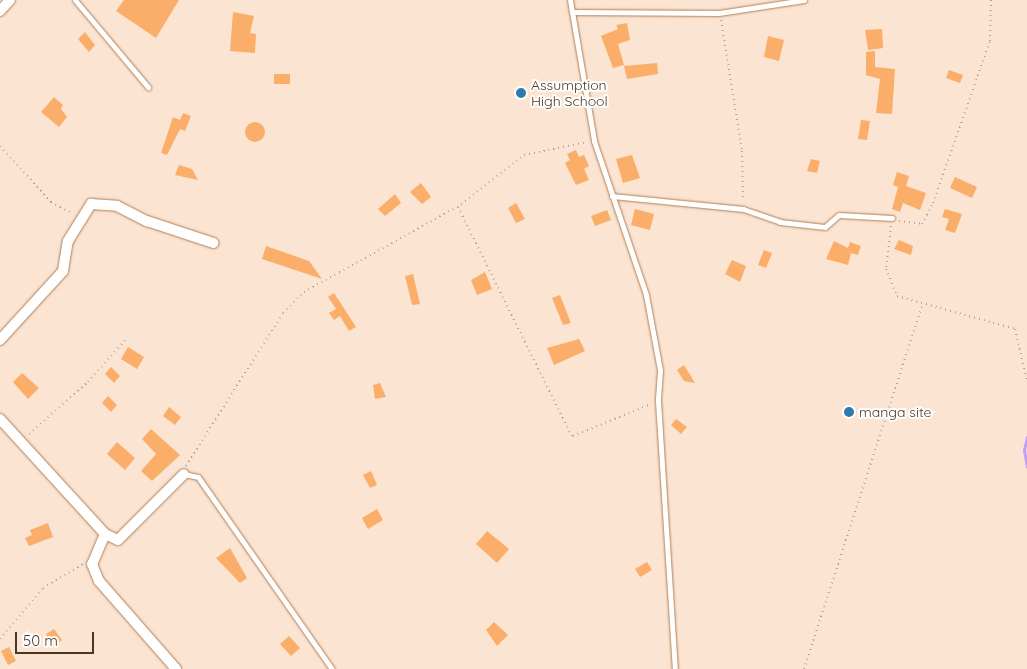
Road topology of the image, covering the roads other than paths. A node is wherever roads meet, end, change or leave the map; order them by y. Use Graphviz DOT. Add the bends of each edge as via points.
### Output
graph roads {
  1 [pos="10,0"];
  2 [pos="75,0"];
  3 [pos="570,0"];
  4 [pos="804,0"];
  5 [pos="0,11"];
  6 [pos="572,12"];
  7 [pos="148,87"];
  8 [pos="612,196"];
  9 [pos="892,218"];
  10 [pos="213,243"];
  11 [pos="0,340"];
  12 [pos="0,419"];
  13 [pos="184,474"];
  14 [pos="105,534"];
  15 [pos="176,669"];
  16 [pos="332,669"];
  17 [pos="675,669"];
  1 -- 5 [label="street"];
  2 -- 7 [label="lane"];
  3 -- 6 [label="lane"];
  4 -- 6 [label="lane" via="719,13"];
  6 -- 8 [label="lane" via="594,141"];
  8 -- 9 [label="lane" via="743,209 780,222 825,227 839,215"];
  8 -- 17 [label="lane" via="646,295 660,370 658,401"];
  10 -- 11 [label="street" via="100,202 91,204 68,241 63,271"];
  12 -- 14 [label="street"];
  13 -- 14 [label="street" via="118,540"];
  13 -- 16 [label="lane" via="198,477"];
  14 -- 15 [label="street" via="92,564 99,581"];
}
